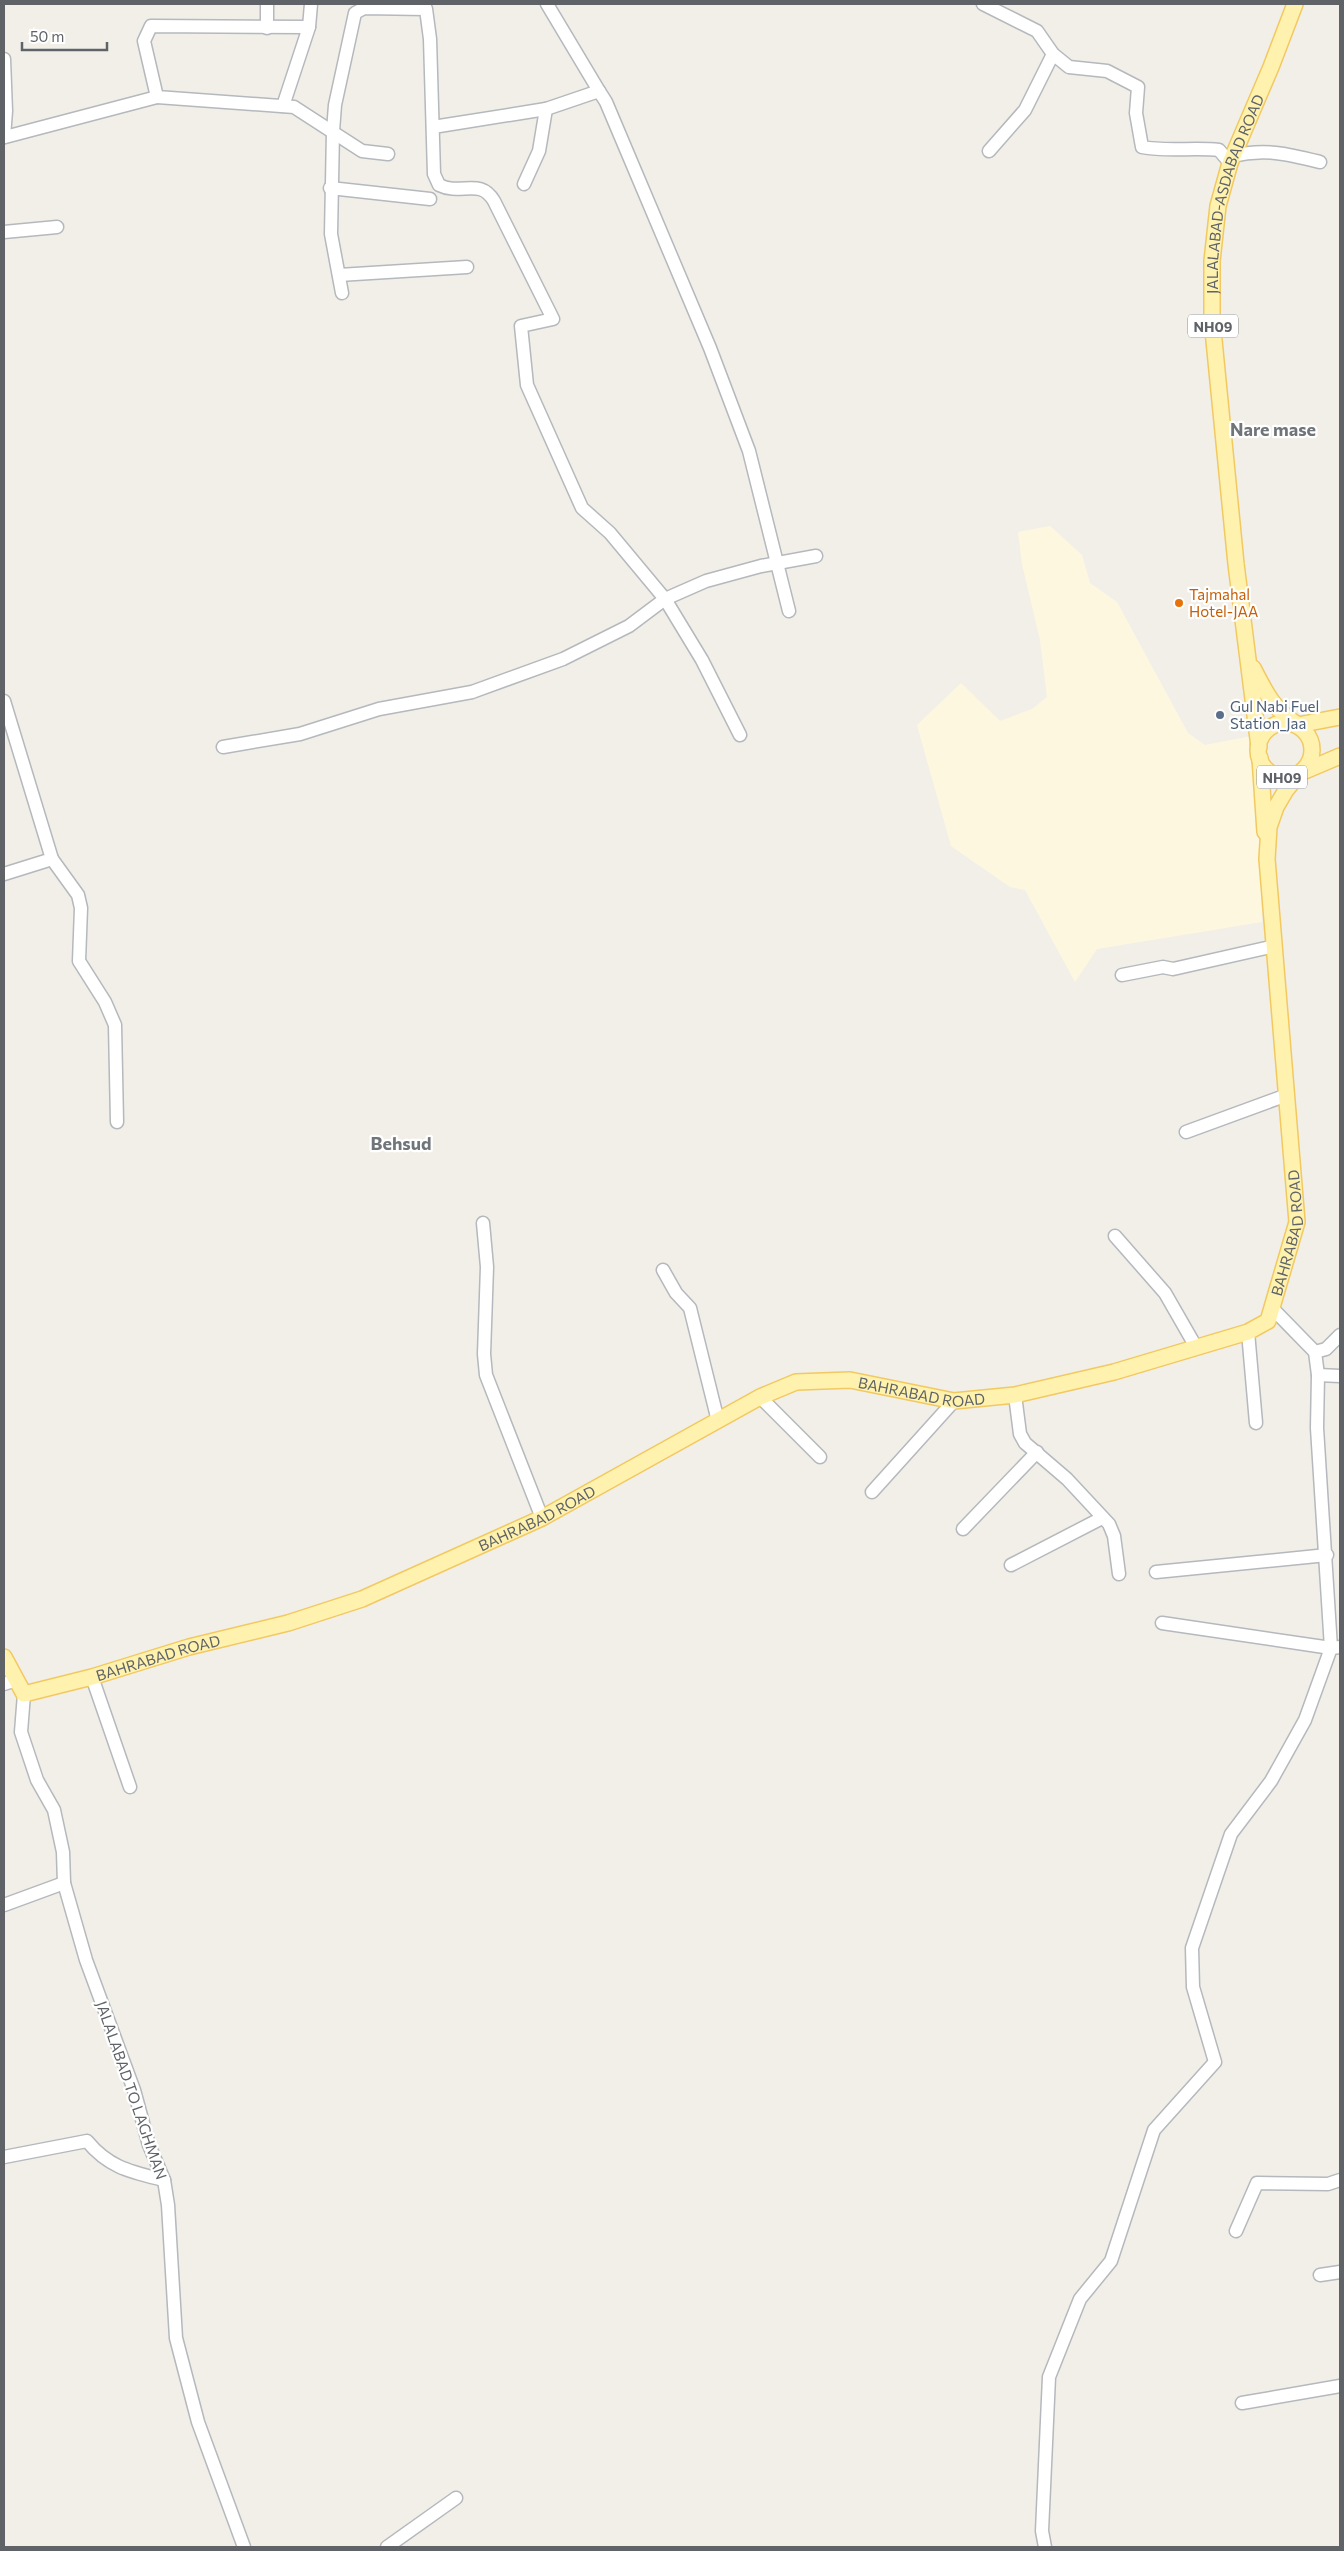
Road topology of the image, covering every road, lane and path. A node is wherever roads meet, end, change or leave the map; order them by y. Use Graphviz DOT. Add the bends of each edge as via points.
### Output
graph roads {
  1 [pos="267,4"];
  2 [pos="311,4"];
  3 [pos="547,4"];
  4 [pos="983,4"];
  5 [pos="1295,4"];
  6 [pos="383,7"];
  7 [pos="309,27"];
  8 [pos="268,28"];
  9 [pos="1052,54"];
  10 [pos="4,59"];
  11 [pos="599,91"];
  12 [pos="158,97"];
  13 [pos="283,106"];
  14 [pos="546,109"];
  15 [pos="433,127"];
  16 [pos="332,131"];
  17 [pos="4,137"];
  18 [pos="989,151"];
  19 [pos="388,154"];
  20 [pos="1231,160"];
  21 [pos="1320,162"];
  22 [pos="524,184"];
  23 [pos="330,188"];
  24 [pos="430,199"];
  25 [pos="57,227"];
  26 [pos="4,232"];
  27 [pos="467,267"];
  28 [pos="339,275"];
  29 [pos="342,293"];
  30 [pos="816,556"];
  31 [pos="777,563"];
  32 [pos="665,599"];
  33 [pos="789,611"];
  34 [pos="1250,662"];
  35 [pos="4,700"];
  36 [pos="1340,717"];
  37 [pos="1298,725"];
  38 [pos="740,735"];
  39 [pos="223,746"];
  40 [pos="1259,752"];
  41 [pos="1340,756"];
  42 [pos="1300,773"];
  43 [pos="52,859"];
  44 [pos="1267,859"];
  45 [pos="4,874"];
  46 [pos="1275,946"];
  47 [pos="1122,974"];
  48 [pos="1287,1095"];
  49 [pos="117,1122"];
  50 [pos="1186,1132"];
  51 [pos="483,1223"];
  52 [pos="1115,1236"];
  53 [pos="663,1270"];
  54 [pos="1273,1309"];
  55 [pos="1248,1332"];
  56 [pos="1340,1337"];
  57 [pos="1196,1347"];
  58 [pos="1315,1352"];
  59 [pos="1318,1375"];
  60 [pos="1340,1376"];
  61 [pos="1015,1395"];
  62 [pos="760,1397"];
  63 [pos="954,1400"];
  64 [pos="718,1421"];
  65 [pos="1256,1423"];
  66 [pos="1037,1452"];
  67 [pos="820,1458"];
  68 [pos="872,1492"];
  69 [pos="542,1518"];
  70 [pos="1102,1518"];
  71 [pos="963,1529"];
  72 [pos="1327,1555"];
  73 [pos="1011,1565"];
  74 [pos="1156,1572"];
  75 [pos="1119,1574"];
  76 [pos="1162,1623"];
  77 [pos="1335,1648"];
  78 [pos="4,1657"];
  79 [pos="92,1676"];
  80 [pos="10,1682"];
  81 [pos="24,1694"];
  82 [pos="130,1787"];
  83 [pos="64,1883"];
  84 [pos="4,1905"];
  85 [pos="4,2157"];
  86 [pos="164,2180"];
  87 [pos="1340,2180"];
  88 [pos="1236,2231"];
  89 [pos="1340,2272"];
  90 [pos="1320,2275"];
  91 [pos="1340,2386"];
  92 [pos="1242,2403"];
  93 [pos="456,2498"];
  94 [pos="244,2547"];
  95 [pos="387,2547"];
  96 [pos="1045,2547"];
  1 -- 8 [label="street"];
  2 -- 7 [label="street"];
  3 -- 11 [label="street"];
  4 -- 9 [label="street" via="1037,31"];
  5 -- 20 [label="main road, JALALABAD-ASDABAD ROAD / NH09"];
  6 -- 15 [label="street" via="426,9"];
  6 -- 16 [label="street" via="364,8 355,13"];
  7 -- 8 [label="street"];
  7 -- 13 [label="street"];
  8 -- 12 [label="street" via="151,26 144,41"];
  9 -- 18 [label="street" via="1025,110"];
  9 -- 20 [label="street" via="1069,67 1107,70 1138,87 1136,113 1142,147 1219,150"];
  10 -- 17 [label="street"];
  11 -- 14 [label="street"];
  11 -- 31 [label="street" via="710,348 743,434"];
  12 -- 13 [label="street"];
  12 -- 17 [label="street"];
  13 -- 16 [label="street" via="294,107"];
  14 -- 15 [label="street"];
  14 -- 22 [label="street" via="539,150"];
  15 -- 32 [label="street" via="434,174 439,185 449,190 480,188 488,191 553,319 521,326 527,385 582,508 610,533"];
  16 -- 19 [label="street" via="362,151"];
  16 -- 23 [label="street"];
  20 -- 21 [label="street" via="1255,151 1290,154"];
  20 -- 34 [label="main road, JALALABAD-ASDABAD ROAD / NH09" via="1218,206 1212,261 1212,320 1236,564"];
  23 -- 24 [label="street"];
  23 -- 28 [label="street" via="331,234"];
  25 -- 26 [label="street"];
  27 -- 28 [label="street"];
  28 -- 29 [label="street"];
  30 -- 31 [label="street"];
  31 -- 32 [label="street" via="706,580"];
  31 -- 33 [label="street"];
  32 -- 38 [label="street" via="702,660"];
  32 -- 39 [label="street" via="629,626 563,659 472,692 379,709 300,734"];
  34 -- 37 [label="main road, NH09" via="1268,698 1282,715"];
  34 -- 40 [label="main road, NH09"];
  35 -- 43 [label="street"];
  36 -- 37 [label="main road, NH09"];
  37 -- 40 [label="main road, NH09" via="1280,723 1272,726 1266,731"];
  37 -- 42 [label="main road, NH09" via="1309,737 1312,752"];
  40 -- 42 [label="main road, NH09" via="1263,766 1276,775 1284,777"];
  40 -- 44 [label="main road"];
  41 -- 42 [label="main road, NH09"];
  42 -- 44 [label="main road, BAHRABAD ROAD" via="1276,807 1269,827"];
  43 -- 45 [label="street"];
  43 -- 49 [label="street" via="78,895 81,908 79,961 105,1002 114,1025"];
  44 -- 46 [label="main road, BAHRABAD ROAD"];
  46 -- 47 [label="street" via="1173,969 1163,967"];
  46 -- 48 [label="main road, BAHRABAD ROAD"];
  48 -- 50 [label="street"];
  48 -- 54 [label="main road, BAHRABAD ROAD" via="1297,1222"];
  51 -- 69 [label="street" via="487,1267 486,1375"];
  52 -- 57 [label="street" via="1165,1293"];
  53 -- 64 [label="street" via="676,1293 690,1308"];
  54 -- 55 [label="main road, BAHRABAD ROAD" via="1268,1320"];
  54 -- 58 [label="street"];
  55 -- 57 [label="main road, BAHRABAD ROAD"];
  55 -- 65 [label="street"];
  56 -- 58 [label="street" via="1326,1349"];
  57 -- 61 [label="main road, BAHRABAD ROAD" via="1114,1372"];
  58 -- 59 [label="street"];
  59 -- 60 [label="street"];
  59 -- 72 [label="street" via="1318,1428"];
  61 -- 63 [label="main road, BAHRABAD ROAD"];
  61 -- 66 [label="street" via="1020,1434 1025,1443"];
  62 -- 63 [label="main road, BAHRABAD ROAD" via="796,1382 850,1380"];
  62 -- 64 [label="main road, BAHRABAD ROAD"];
  62 -- 67 [label="street"];
  63 -- 68 [label="street"];
  64 -- 69 [label="main road, BAHRABAD ROAD"];
  66 -- 70 [label="street" via="1067,1478"];
  66 -- 71 [label="street"];
  69 -- 79 [label="main road, BAHRABAD ROAD" via="342,1607"];
  70 -- 73 [label="street"];
  70 -- 75 [label="street" via="1110,1524 1114,1536"];
  72 -- 74 [label="street"];
  72 -- 77 [label="street"];
  76 -- 77 [label="street"];
  77 -- 96 [label="street" via="1305,1720 1271,1781 1231,1834 1192,1948 1194,1987 1215,2062 1154,2130 1111,2261 1080,2299 1049,2377 1042,2531"];
  78 -- 80 [label="main road"];
  79 -- 81 [label="main road, BAHRABAD ROAD"];
  79 -- 82 [label="street"];
  80 -- 81 [label="main road"];
  81 -- 83 [label="street, JALALABAD TO LAGHMAN" via="20,1732 38,1780 54,1810 64,1852"];
  83 -- 84 [label="street"];
  83 -- 86 [label="street, JALALABAD TO LAGHMAN" via="86,1960"];
  85 -- 86 [label="street" via="87,2141 100,2156 132,2172"];
  86 -- 94 [label="street, JALALABAD TO LAGHMAN" via="176,2338 198,2422"];
  87 -- 88 [label="street" via="1328,2184 1257,2183"];
  89 -- 90 [label="street"];
  91 -- 92 [label="street"];
  93 -- 95 [label="street"];
}
